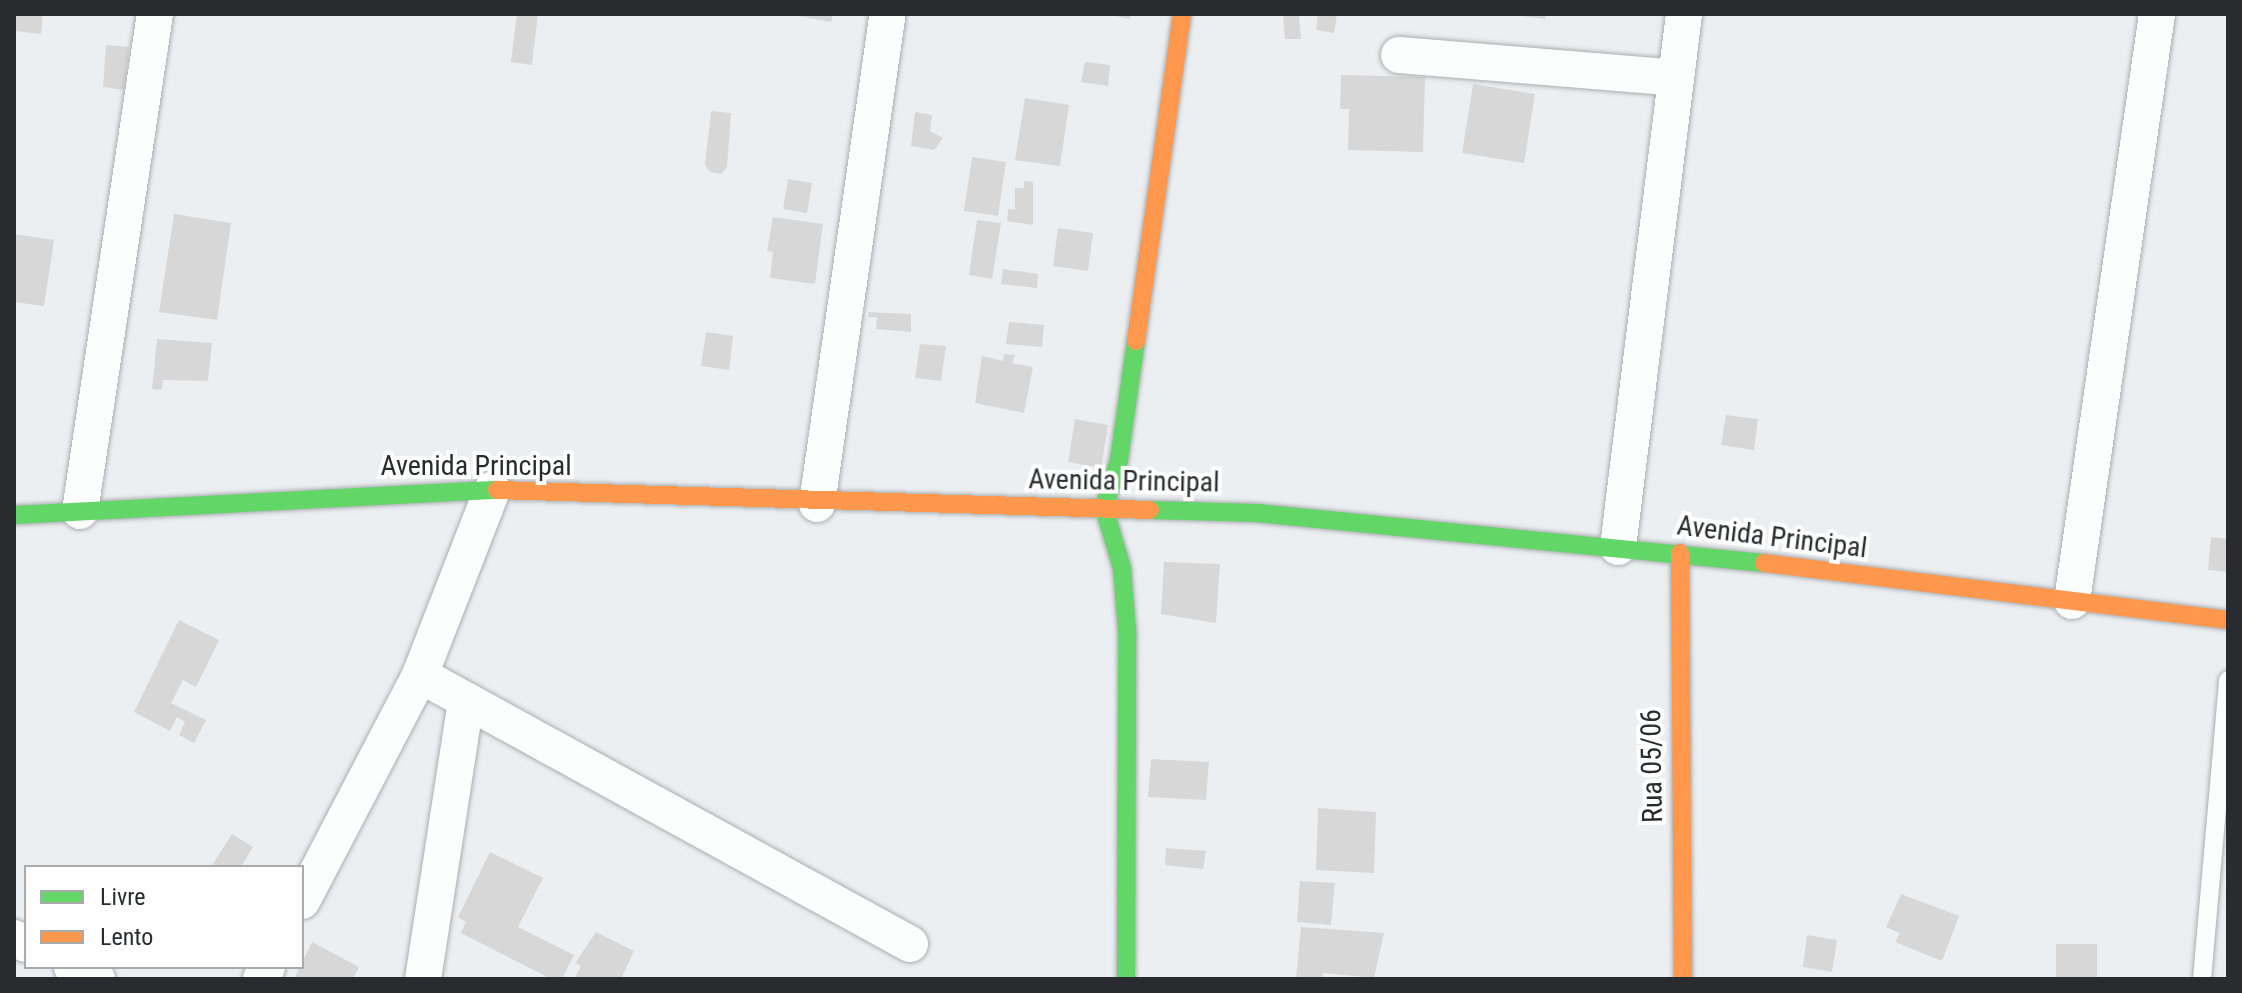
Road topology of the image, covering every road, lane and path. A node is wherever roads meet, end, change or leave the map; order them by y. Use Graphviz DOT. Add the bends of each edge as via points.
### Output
graph roads {
  1 [pos="155,14"];
  2 [pos="888,14"];
  3 [pos="1182,14"];
  4 [pos="1684,14"];
  5 [pos="2157,14"];
  6 [pos="1399,55"];
  7 [pos="1676,78"];
  8 [pos="492,490"];
  9 [pos="817,504"];
  10 [pos="1104,508"];
  11 [pos="80,511"];
  12 [pos="14,515"];
  13 [pos="1618,547"];
  14 [pos="1680,553"];
  15 [pos="2072,601"];
  16 [pos="2228,620"];
  17 [pos="420,675"];
  18 [pos="2228,680"];
  19 [pos="466,700"];
  20 [pos="304,897"];
  21 [pos="910,944"];
  22 [pos="76,969"];
  23 [pos="97,979"];
  24 [pos="423,979"];
  25 [pos="1126,979"];
  26 [pos="1683,979"];
  27 [pos="2202,979"];
  1 -- 11 [label="street"];
  2 -- 9 [label="street"];
  3 -- 10 [label="street" via="1119,460"];
  4 -- 7 [label="street"];
  5 -- 15 [label="street"];
  6 -- 7 [label="street"];
  7 -- 13 [label="street"];
  8 -- 9 [label="street, Avenida Principal"];
  8 -- 11 [label="street, Avenida Principal"];
  8 -- 17 [label="street"];
  9 -- 10 [label="street, Avenida Principal"];
  10 -- 13 [label="street, Avenida Principal" via="1257,513"];
  10 -- 25 [label="street" via="1122,568 1127,631"];
  11 -- 12 [label="street, Avenida Principal"];
  13 -- 14 [label="street, Avenida Principal"];
  14 -- 15 [label="street, Avenida Principal"];
  14 -- 26 [label="street, Rua 05/06"];
  15 -- 16 [label="street, Avenida Principal"];
  17 -- 19 [label="street"];
  17 -- 20 [label="street"];
  18 -- 27 [label="lane"];
  19 -- 21 [label="street"];
  19 -- 24 [label="street"];
  22 -- 23 [label="street"];
}
